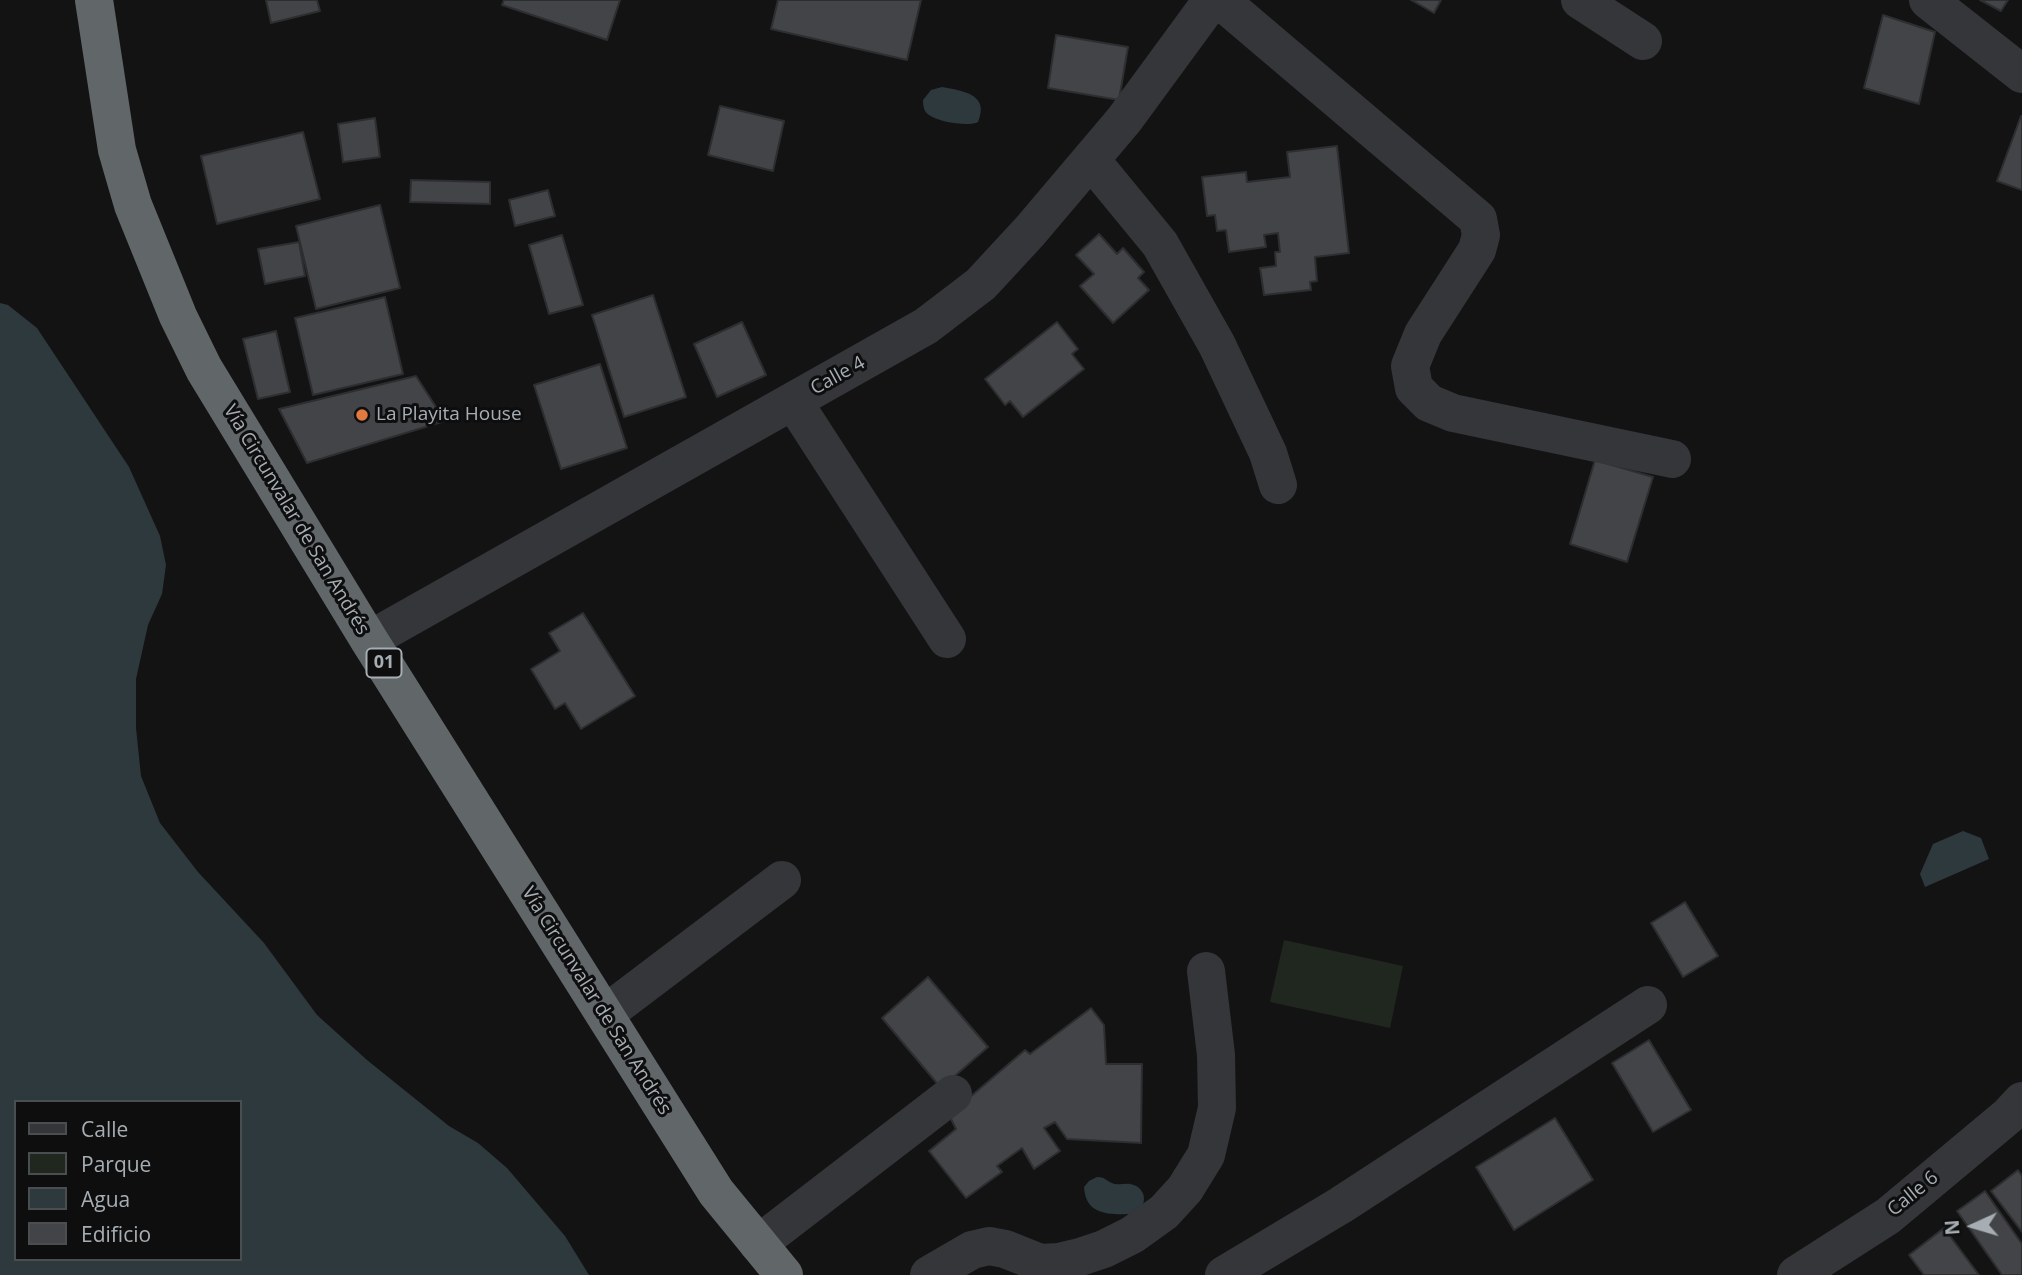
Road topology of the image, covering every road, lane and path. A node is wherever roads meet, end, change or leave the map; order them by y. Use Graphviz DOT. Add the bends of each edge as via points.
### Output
graph roads {
  1 [pos="94,0"];
  2 [pos="1212,0"];
  3 [pos="1220,0"];
  4 [pos="1580,0"];
  5 [pos="1928,0"];
  6 [pos="1643,41"];
  7 [pos="2022,74"];
  8 [pos="1091,160"];
  9 [pos="793,401"];
  10 [pos="1672,459"];
  11 [pos="1279,485"];
  12 [pos="947,639"];
  13 [pos="369,640"];
  14 [pos="782,880"];
  15 [pos="1206,971"];
  16 [pos="1648,1005"];
  17 [pos="605,1014"];
  18 [pos="953,1094"];
  19 [pos="2022,1101"];
  20 [pos="758,1244"];
  21 [pos="785,1275"];
  22 [pos="929,1275"];
  23 [pos="1224,1275"];
  24 [pos="1796,1275"];
  1 -- 13 [label="highway, Vía Circunvalar de San Andrés / 01" via="117,150 133,205 178,316 204,369"];
  2 -- 8 [label="street, Calle 4"];
  3 -- 10 [label="street" via="1478,219 1481,235 1477,250 1423,334 1410,366 1414,388 1429,403 1453,413"];
  4 -- 6 [label="street"];
  5 -- 7 [label="street"];
  8 -- 9 [label="street, Calle 4" via="981,284 926,326"];
  8 -- 11 [label="street" via="1160,244 1217,345"];
  9 -- 12 [label="street"];
  9 -- 13 [label="street, Calle 4"];
  13 -- 17 [label="highway, Vía Circunvalar de San Andrés / 01"];
  14 -- 17 [label="street"];
  15 -- 22 [label="street" via="1217,1108 1206,1155 1185,1189 1164,1212 1104,1249 1040,1263 989,1246 972,1250"];
  16 -- 23 [label="street" via="1341,1205"];
  17 -- 20 [label="highway, Vía Circunvalar de San Andrés / 01" via="716,1192"];
  18 -- 20 [label="street"];
  19 -- 24 [label="street, Calle 6" via="1888,1216"];
  20 -- 21 [label="highway, Vía Circunvalar de San Andrés / 01"];
}
